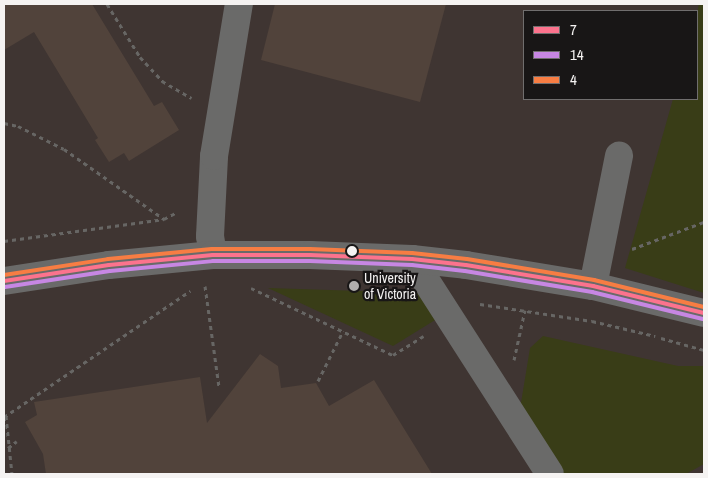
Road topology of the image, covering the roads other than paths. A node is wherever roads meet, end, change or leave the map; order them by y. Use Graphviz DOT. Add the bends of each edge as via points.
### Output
graph roads {
  1 [pos="239,4"];
  2 [pos="619,156"];
  3 [pos="213,255"];
  4 [pos="412,259"];
  5 [pos="596,274"];
  6 [pos="4,281"];
  7 [pos="704,313"];
  8 [pos="550,474"];
  1 -- 3 [label="street" via="214,156 210,236"];
  2 -- 5 [label="street"];
  3 -- 4 [label="street"];
  3 -- 6 [label="street" via="109,265"];
  4 -- 5 [label="street" via="533,276"];
  4 -- 8 [label="street"];
  5 -- 7 [label="street"];
}
